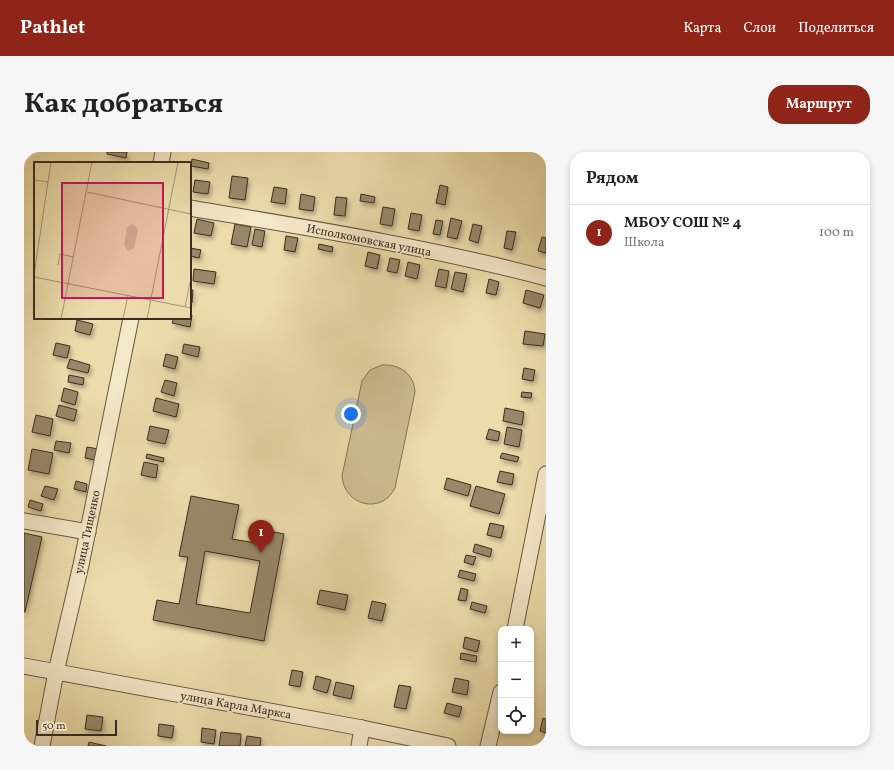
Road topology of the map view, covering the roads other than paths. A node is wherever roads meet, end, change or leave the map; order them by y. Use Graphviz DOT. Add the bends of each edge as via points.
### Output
graph roads {
  1 [pos="163,152"];
  2 [pos="161,162"];
  3 [pos="191,208"];
  4 [pos="546,278"];
  5 [pos="131,319"];
  6 [pos="546,474"];
  7 [pos="24,521"];
  8 [pos="88,532"];
  9 [pos="516,626"];
  10 [pos="24,666"];
  11 [pos="56,672"];
  12 [pos="500,698"];
  13 [pos="362,728"];
  14 [pos="42,746"];
  15 [pos="359,746"];
  16 [pos="448,746"];
  17 [pos="488,746"];
  1 -- 2 [label="street"];
  3 -- 4 [label="street, Исполкомовская улица" via="328,231 494,264"];
  5 -- 8 [label="street, улица Тищенко"];
  6 -- 9 [label="street"];
  7 -- 8 [label="street"];
  8 -- 11 [label="street, улица Тищенко"];
  10 -- 11 [label="street, улица Карла Маркса"];
  11 -- 13 [label="street, улица Карла Маркса"];
  11 -- 14 [label="street, улица Тищенко"];
  12 -- 17 [label="street"];
  13 -- 15 [label="street"];
  13 -- 16 [label="street, улица Карла Маркса"];
}
